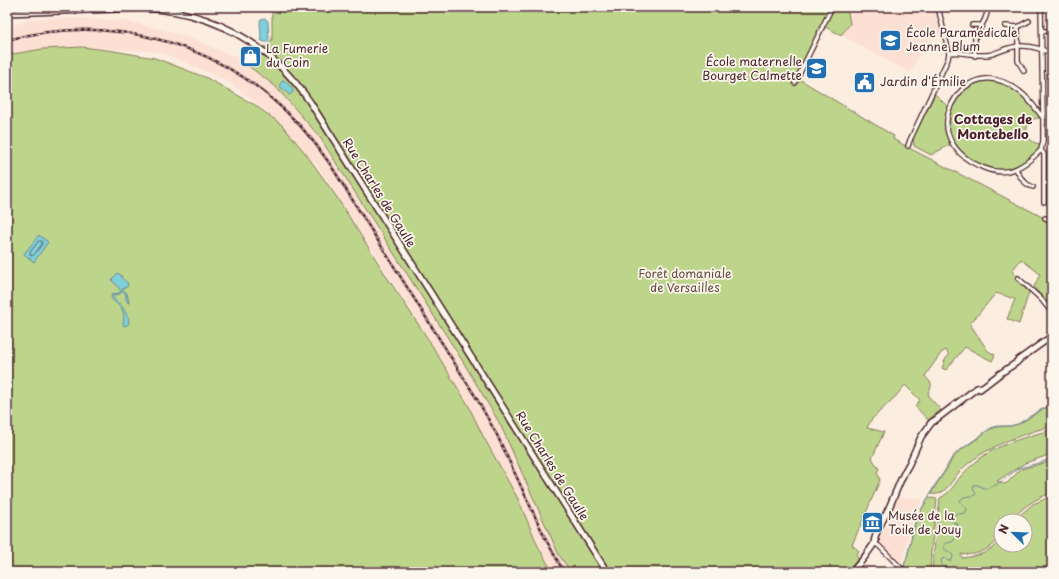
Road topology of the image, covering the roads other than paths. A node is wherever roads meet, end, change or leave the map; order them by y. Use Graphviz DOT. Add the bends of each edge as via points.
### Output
graph roads {
  1 [pos="832,7"];
  2 [pos="938,7"];
  3 [pos="1041,7"];
  4 [pos="988,10"];
  5 [pos="9,13"];
  6 [pos="1029,21"];
  7 [pos="972,25"];
  8 [pos="981,26"];
  9 [pos="1005,26"];
  10 [pos="1018,27"];
  11 [pos="1042,31"];
  12 [pos="1052,31"];
  13 [pos="1018,46"];
  14 [pos="1042,49"];
  15 [pos="948,53"];
  16 [pos="1052,53"];
  17 [pos="975,56"];
  18 [pos="1024,71"];
  19 [pos="795,83"];
  20 [pos="1043,118"];
  21 [pos="908,146"];
  22 [pos="1041,150"];
  23 [pos="1016,169"];
  24 [pos="1045,183"];
  25 [pos="1052,184"];
  26 [pos="1033,188"];
  27 [pos="1044,202"];
  28 [pos="1045,218"];
  29 [pos="1052,221"];
  30 [pos="1018,278"];
  31 [pos="1052,313"];
  32 [pos="1052,336"];
  33 [pos="874,543"];
  34 [pos="903,570"];
  35 [pos="607,572"];
  36 [pos="851,572"];
  1 -- 19 [label="street"];
  2 -- 15 [label="street"];
  3 -- 11 [label="street"];
  4 -- 8 [label="street"];
  5 -- 35 [label="main road, Rue Charles de Gaulle" via="142,8 195,15 243,36 276,63 310,102"];
  6 -- 10 [label="street"];
  7 -- 8 [label="street"];
  8 -- 17 [label="street" via="975,38"];
  9 -- 10 [label="street"];
  10 -- 13 [label="street"];
  11 -- 12 [label="street"];
  11 -- 14 [label="street"];
  13 -- 14 [label="street"];
  13 -- 17 [label="street" via="997,53"];
  13 -- 18 [label="street" via="1018,61"];
  14 -- 16 [label="street"];
  14 -- 20 [label="street"];
  15 -- 17 [label="street"];
  15 -- 21 [label="street" via="946,65"];
  20 -- 22 [label="street"];
  20 -- 23 [label="street" via="1019,91 996,80 985,78 976,81 965,87 955,98 947,126 949,137 960,153 971,162 989,170 1002,172"];
  22 -- 23 [label="street"];
  22 -- 24 [label="street" via="1044,154"];
  23 -- 26 [label="street" via="1022,180"];
  24 -- 25 [label="street"];
  24 -- 27 [label="street"];
  28 -- 29 [label="street"];
  30 -- 31 [label="street"];
  32 -- 33 [label="main road" via="926,426 919,435 906,464 884,525"];
  33 -- 34 [label="street"];
  33 -- 36 [label="main road" via="861,563"];
}
